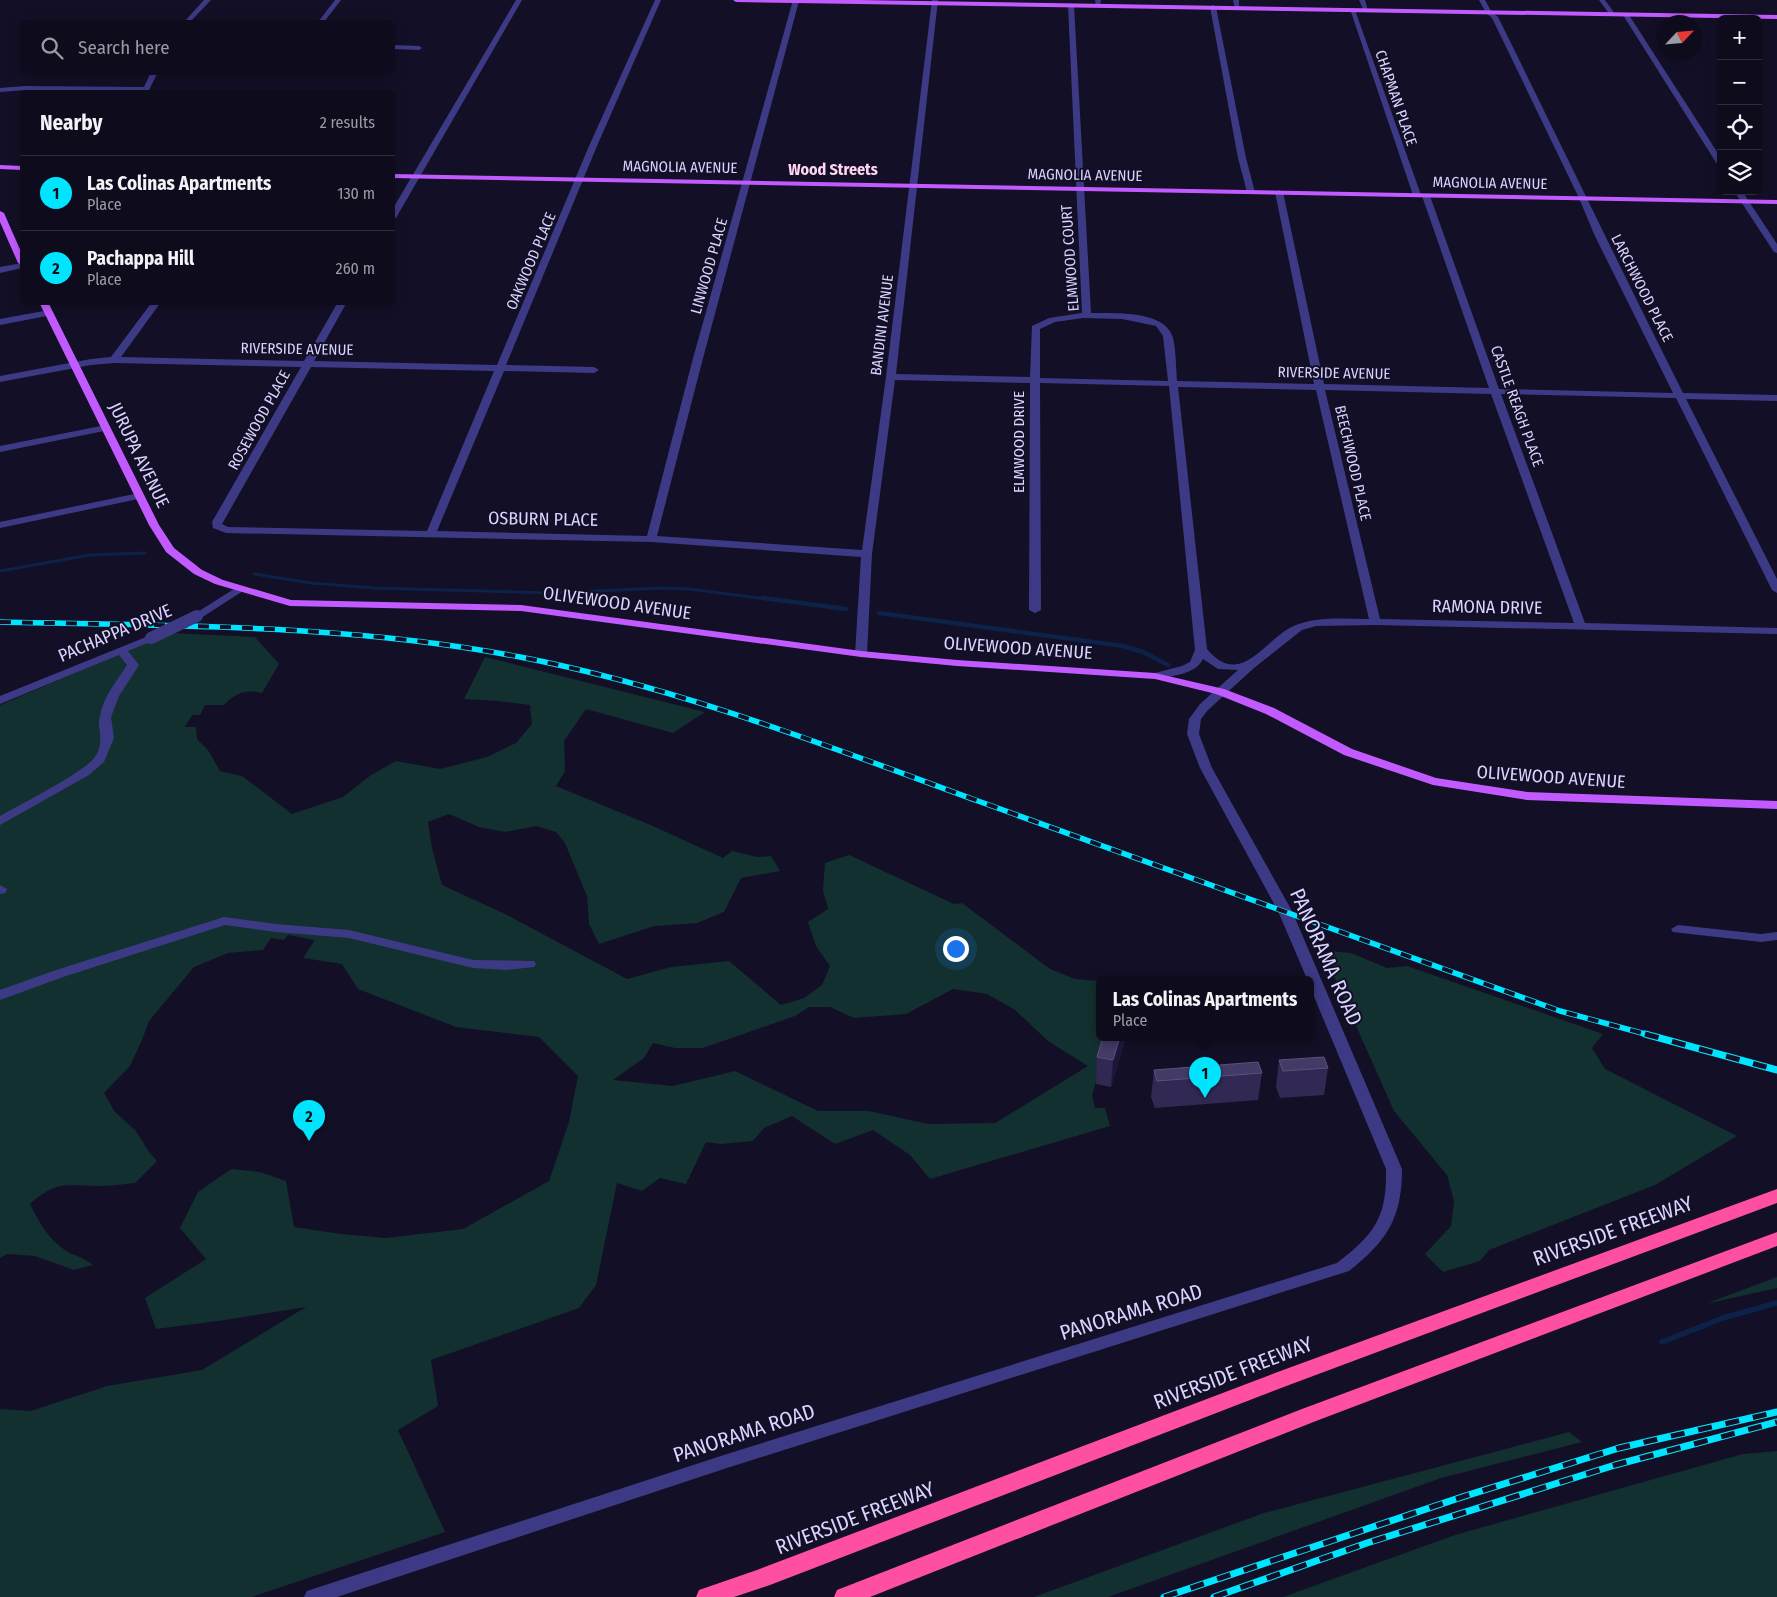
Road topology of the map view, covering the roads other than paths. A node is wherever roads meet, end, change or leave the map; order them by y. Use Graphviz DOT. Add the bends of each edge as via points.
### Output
graph roads {
  1 [pos="208,0"];
  2 [pos="338,0"];
  3 [pos="519,0"];
  4 [pos="658,0"];
  5 [pos="736,0"];
  6 [pos="759,0"];
  7 [pos="1236,0"];
  8 [pos="1362,0"];
  9 [pos="1482,0"];
  10 [pos="1602,0"];
  11 [pos="796,1"];
  12 [pos="936,1"];
  13 [pos="1098,3"];
  14 [pos="1071,5"];
  15 [pos="1213,7"];
  16 [pos="1237,8"];
  17 [pos="1352,10"];
  18 [pos="1366,10"];
  19 [pos="1488,12"];
  20 [pos="1612,14"];
  21 [pos="1626,15"];
  22 [pos="1777,17"];
  23 [pos="189,20"];
  24 [pos="323,20"];
  25 [pos="395,47"];
  26 [pos="419,48"];
  27 [pos="153,75"];
  28 [pos="0,90"];
  29 [pos="105,90"];
  30 [pos="146,90"];
  31 [pos="1717,158"];
  32 [pos="0,167"];
  33 [pos="20,168"];
  34 [pos="395,176"];
  35 [pos="418,177"];
  36 [pos="581,178"];
  37 [pos="747,182"];
  38 [pos="913,185"];
  39 [pos="1080,189"];
  40 [pos="1251,192"];
  41 [pos="1279,192"];
  42 [pos="1741,195"];
  43 [pos="1421,196"];
  44 [pos="1583,198"];
  45 [pos="1745,202"];
  46 [pos="1777,202"];
  47 [pos="395,213"];
  48 [pos="1,217"];
  49 [pos="1777,250"];
  50 [pos="20,260"];
  51 [pos="20,265"];
  52 [pos="0,270"];
  53 [pos="45,305"];
  54 [pos="155,305"];
  55 [pos="341,305"];
  56 [pos="49,313"];
  57 [pos="1087,317"];
  58 [pos="0,322"];
  59 [pos="114,360"];
  60 [pos="308,364"];
  61 [pos="75,365"];
  62 [pos="500,368"];
  63 [pos="594,370"];
  64 [pos="891,377"];
  65 [pos="0,379"];
  66 [pos="1034,382"];
  67 [pos="1172,384"];
  68 [pos="1320,388"];
  69 [pos="1495,392"];
  70 [pos="1680,396"];
  71 [pos="1777,398"];
  72 [pos="106,428"];
  73 [pos="0,449"];
  74 [pos="139,496"];
  75 [pos="0,525"];
  76 [pos="217,526"];
  77 [pos="431,534"];
  78 [pos="651,539"];
  79 [pos="867,554"];
  80 [pos="239,589"];
  81 [pos="1777,590"];
  82 [pos="1035,610"];
  83 [pos="1375,622"];
  84 [pos="1581,627"];
  85 [pos="1777,631"];
  86 [pos="1201,650"];
  87 [pos="122,651"];
  88 [pos="861,654"];
  89 [pos="1250,666"];
  90 [pos="1155,676"];
  91 [pos="1220,691"];
  92 [pos="0,700"];
  93 [pos="1777,804"];
  94 [pos="0,821"];
  95 [pos="1678,929"];
  96 [pos="1777,936"];
  97 [pos="529,964"];
  98 [pos="1312,976"];
  99 [pos="1314,980"];
  100 [pos="0,995"];
  101 [pos="1777,1196"];
  102 [pos="1777,1239"];
  103 [pos="313,1597"];
  104 [pos="707,1597"];
  105 [pos="844,1597"];
  1 -- 23 [label="street"];
  2 -- 24 [label="street"];
  3 -- 35 [label="street"];
  4 -- 36 [label="street, OAKWOOD PLACE"];
  5 -- 6 [label="main road"];
  6 -- 11 [label="main road"];
  7 -- 16 [label="street"];
  8 -- 18 [label="street"];
  9 -- 19 [label="street, LARCHWOOD PLACE"];
  10 -- 20 [label="street"];
  11 -- 12 [label="main road"];
  11 -- 37 [label="street, LINWOOD PLACE"];
  12 -- 14 [label="main road"];
  12 -- 38 [label="street, BANDINI AVENUE"];
  13 -- 14 [label="main road"];
  13 -- 15 [label="main road"];
  14 -- 39 [label="street, ELMWOOD COURT"];
  15 -- 16 [label="main road"];
  15 -- 40 [label="street"];
  16 -- 17 [label="main road"];
  17 -- 18 [label="main road"];
  17 -- 43 [label="street, CHAPMAN PLACE"];
  18 -- 19 [label="main road"];
  19 -- 20 [label="main road"];
  19 -- 44 [label="street, LARCHWOOD PLACE" via="1495,17"];
  20 -- 21 [label="main road"];
  21 -- 22 [label="main road"];
  21 -- 31 [label="street"];
  25 -- 26 [label="street"];
  27 -- 30 [label="street"];
  28 -- 29 [label="street"];
  32 -- 33 [label="main road"];
  34 -- 35 [label="main road, MAGNOLIA AVENUE"];
  35 -- 36 [label="main road, MAGNOLIA AVENUE"];
  35 -- 47 [label="street"];
  36 -- 37 [label="main road, MAGNOLIA AVENUE"];
  36 -- 62 [label="street, OAKWOOD PLACE"];
  37 -- 38 [label="main road, MAGNOLIA AVENUE"];
  37 -- 78 [label="street, LINWOOD PLACE"];
  38 -- 39 [label="main road, MAGNOLIA AVENUE"];
  38 -- 64 [label="street, BANDINI AVENUE"];
  39 -- 40 [label="main road, MAGNOLIA AVENUE"];
  39 -- 57 [label="street, ELMWOOD COURT"];
  40 -- 41 [label="main road, MAGNOLIA AVENUE"];
  41 -- 43 [label="main road, MAGNOLIA AVENUE"];
  41 -- 68 [label="street, BEECHWOOD PLACE"];
  42 -- 45 [label="street"];
  43 -- 44 [label="main road, MAGNOLIA AVENUE"];
  43 -- 69 [label="street, CASTLE REAGH PLACE"];
  44 -- 45 [label="main road, MAGNOLIA AVENUE"];
  44 -- 70 [label="street, LARCHWOOD PLACE"];
  45 -- 46 [label="main road, MAGNOLIA AVENUE"];
  45 -- 49 [label="street"];
  48 -- 50 [label="main road"];
  51 -- 52 [label="street"];
  53 -- 56 [label="main road, JURUPA AVENUE"];
  54 -- 59 [label="street"];
  55 -- 60 [label="street, ROSEWOOD PLACE"];
  56 -- 58 [label="street"];
  56 -- 61 [label="main road, JURUPA AVENUE"];
  57 -- 66 [label="street, ELMWOOD DRIVE" via="1054,319 1035,328"];
  57 -- 67 [label="street, ELMWOOD COURT" via="1130,316 1161,325 1168,336"];
  59 -- 60 [label="street, RIVERSIDE AVENUE"];
  59 -- 61 [label="street, RIVERSIDE AVENUE"];
  60 -- 62 [label="street, RIVERSIDE AVENUE"];
  60 -- 76 [label="street, ROSEWOOD PLACE"];
  61 -- 65 [label="street, RIVERSIDE AVENUE"];
  61 -- 72 [label="main road, JURUPA AVENUE"];
  62 -- 63 [label="street, RIVERSIDE AVENUE"];
  62 -- 77 [label="street, OAKWOOD PLACE"];
  64 -- 66 [label="street, RIVERSIDE AVENUE"];
  64 -- 79 [label="street, BANDINI AVENUE"];
  66 -- 67 [label="street, RIVERSIDE AVENUE"];
  66 -- 82 [label="street, ELMWOOD DRIVE"];
  67 -- 68 [label="street, RIVERSIDE AVENUE"];
  67 -- 86 [label="street, ELMWOOD COURT"];
  68 -- 69 [label="street, RIVERSIDE AVENUE"];
  68 -- 83 [label="street, BEECHWOOD PLACE"];
  69 -- 70 [label="street, RIVERSIDE AVENUE"];
  69 -- 84 [label="street, CASTLE REAGH PLACE"];
  70 -- 71 [label="street, RIVERSIDE AVENUE"];
  70 -- 81 [label="street, LARCHWOOD PLACE"];
  72 -- 73 [label="street"];
  72 -- 74 [label="main road, JURUPA AVENUE"];
  74 -- 75 [label="street"];
  74 -- 80 [label="main road, JURUPA AVENUE" via="165,543 178,558 198,572"];
  76 -- 77 [label="street, OSBURN PLACE" via="226,530"];
  77 -- 78 [label="street, OSBURN PLACE"];
  78 -- 79 [label="street, OSBURN PLACE"];
  79 -- 88 [label="street, BANDINI AVENUE"];
  80 -- 87 [label="street, PACHAPPA DRIVE, bridge" via="197,616"];
  80 -- 88 [label="main road, OLIVEWOOD AVENUE" via="290,603 521,608"];
  83 -- 84 [label="street, RAMONA DRIVE"];
  83 -- 89 [label="street, RAMONA DRIVE" via="1330,621 1298,628"];
  84 -- 85 [label="street, RAMONA DRIVE"];
  86 -- 89 [label="street" via="1221,667"];
  86 -- 90 [label="street" via="1194,664 1186,669"];
  87 -- 92 [label="street, PACHAPPA DRIVE"];
  87 -- 94 [label="street" via="133,665 113,696 105,717 108,738 100,759 86,772"];
  88 -- 90 [label="main road, OLIVEWOOD AVENUE"];
  89 -- 91 [label="street, RAMONA DRIVE"];
  90 -- 91 [label="main road, OLIVEWOOD AVENUE"];
  91 -- 93 [label="main road, OLIVEWOOD AVENUE" via="1270,711 1348,752 1424,778 1464,787 1527,796"];
  91 -- 98 [label="street, PANORAMA ROAD" via="1195,719 1193,734 1206,768 1285,911"];
  95 -- 96 [label="street" via="1761,938"];
  97 -- 100 [label="street" via="473,964 349,934 224,920"];
  99 -- 103 [label="street, PANORAMA ROAD" via="1394,1169 1393,1199 1388,1218 1367,1249 1343,1268 746,1455"];
  101 -- 104 [label="highway, RIVERSIDE FREEWAY"];
  102 -- 105 [label="highway" via="1309,1415"];
}
